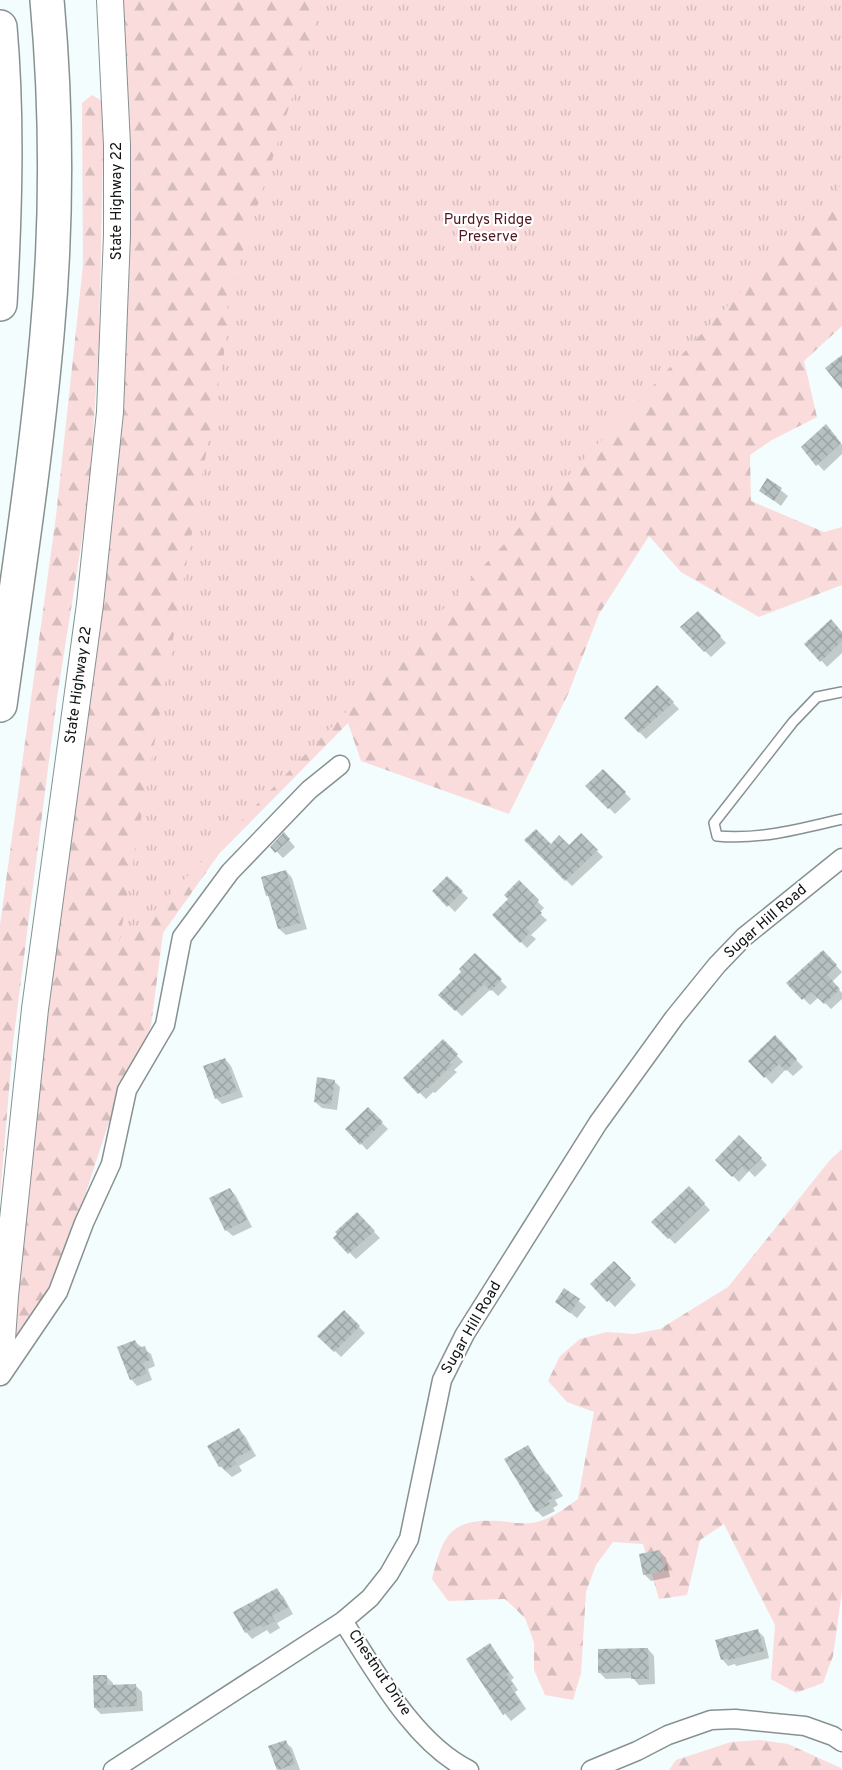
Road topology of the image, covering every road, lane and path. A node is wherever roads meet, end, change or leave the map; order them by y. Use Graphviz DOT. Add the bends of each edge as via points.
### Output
graph roads {
  1 [pos="47,0"];
  2 [pos="110,0"];
  3 [pos="0,27"];
  4 [pos="0,304"];
  5 [pos="842,692"];
  6 [pos="0,705"];
  7 [pos="340,765"];
  8 [pos="842,819"];
  9 [pos="842,858"];
  10 [pos="0,1368"];
  11 [pos="0,1378"];
  12 [pos="343,1621"];
  13 [pos="842,1742"];
  14 [pos="112,1770"];
  15 [pos="470,1770"];
  16 [pos="591,1770"];
  1 -- 6 [label="highway" via="53,134 48,323"];
  2 -- 10 [label="main road, State Highway 22" via="117,235 110,412 90,604 35,1009"];
  3 -- 4 [label="highway" via="4,135"];
  5 -- 8 [label="lane" via="817,697 714,823 717,836 741,838"];
  7 -- 11 [label="street" via="309,790 230,872 182,937 165,1025 127,1090 111,1164 58,1292"];
  9 -- 12 [label="street, Sugar Hill Road" via="744,937 717,965 598,1123 465,1334 442,1380 409,1539 370,1598"];
  12 -- 14 [label="street, Sugar Hill Road"];
  12 -- 15 [label="street, Chestnut Drive" via="393,1699 416,1726 452,1762"];
  13 -- 16 [label="street" via="805,1726 711,1720"];
}
